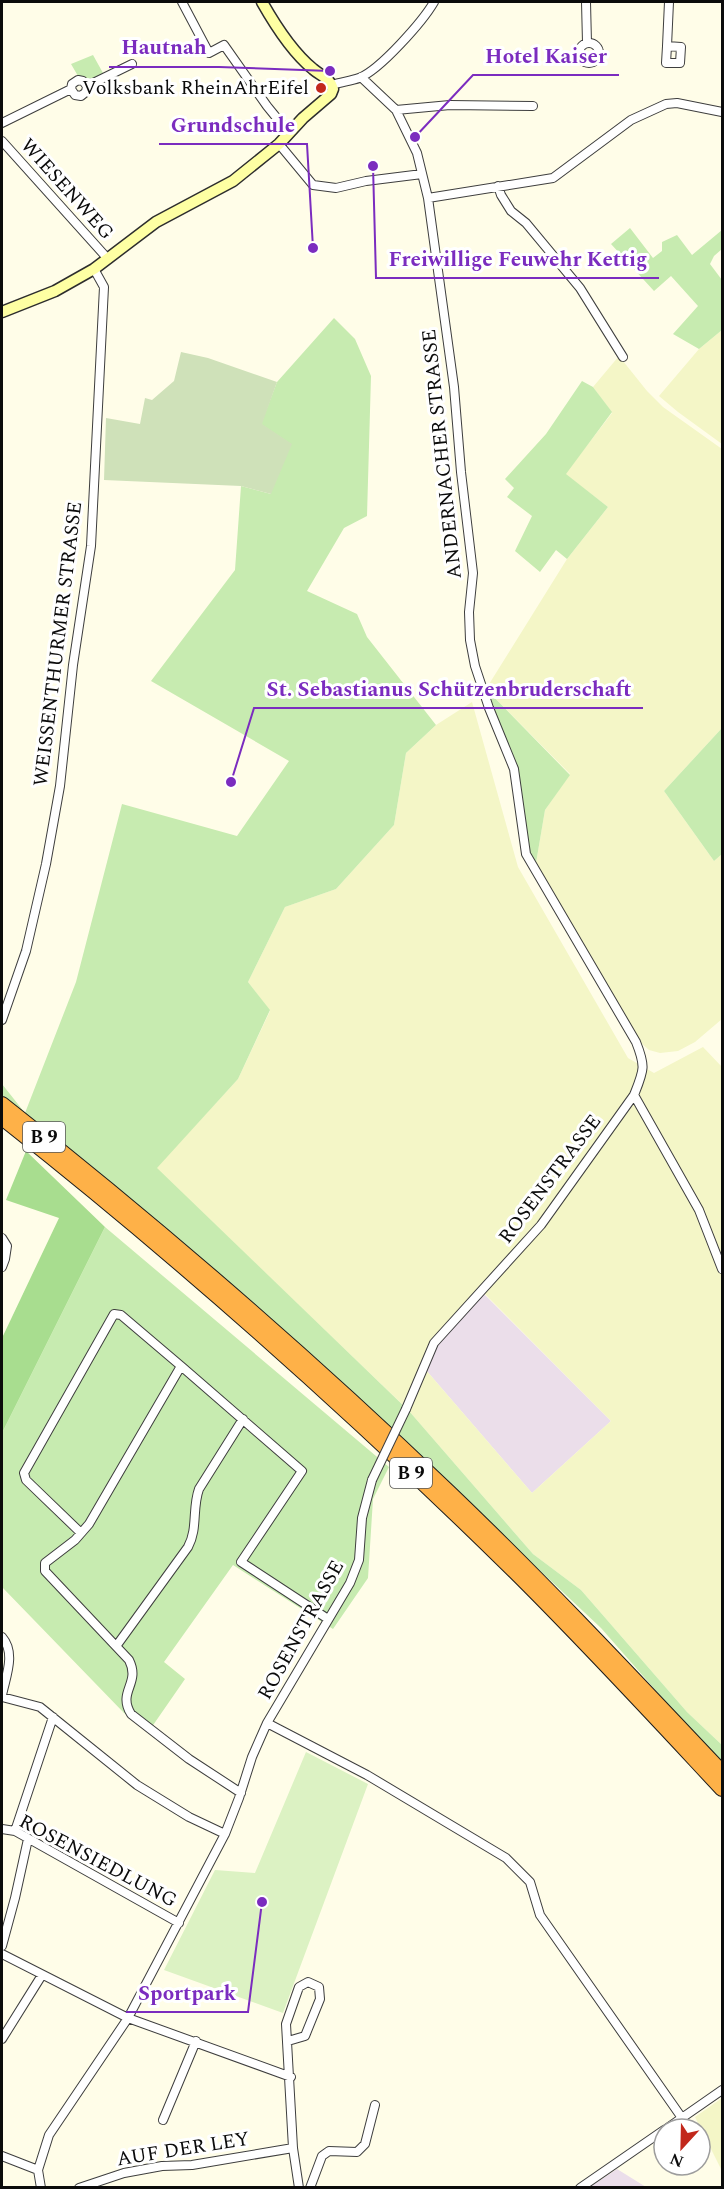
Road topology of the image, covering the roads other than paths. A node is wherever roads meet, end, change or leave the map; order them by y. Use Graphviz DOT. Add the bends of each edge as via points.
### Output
graph roads {
  1 [pos="182,2"];
  2 [pos="262,2"];
  3 [pos="434,2"];
  4 [pos="586,2"];
  5 [pos="669,2"];
  6 [pos="587,43"];
  7 [pos="667,46"];
  8 [pos="132,64"];
  9 [pos="361,77"];
  10 [pos="332,85"];
  11 [pos="87,86"];
  12 [pos="71,89"];
  13 [pos="533,106"];
  14 [pos="396,110"];
  15 [pos="723,112"];
  16 [pos="2,123"];
  17 [pos="289,133"];
  18 [pos="2,141"];
  19 [pos="279,144"];
  20 [pos="422,174"];
  21 [pos="498,186"];
  22 [pos="428,198"];
  23 [pos="108,260"];
  24 [pos="94,269"];
  25 [pos="2,312"];
  26 [pos="623,357"];
  27 [pos="2,1020"];
  28 [pos="644,1062"];
  29 [pos="633,1095"];
  30 [pos="2,1104"];
  31 [pos="2,1118"];
  32 [pos="83,1175"];
  33 [pos="2,1238"];
  34 [pos="2,1267"];
  35 [pos="723,1269"];
  36 [pos="181,1366"];
  37 [pos="243,1419"];
  38 [pos="81,1533"];
  39 [pos="328,1619"];
  40 [pos="2,1637"];
  41 [pos="117,1645"];
  42 [pos="2,1696"];
  43 [pos="53,1717"];
  44 [pos="267,1723"];
  45 [pos="723,1772"];
  46 [pos="723,1789"];
  47 [pos="241,1793"];
  48 [pos="2,1829"];
  49 [pos="15,1831"];
  50 [pos="225,1834"];
  51 [pos="28,1839"];
  52 [pos="179,1923"];
  53 [pos="2,1946"];
  54 [pos="2,1954"];
  55 [pos="42,1975"];
  56 [pos="128,2018"];
  57 [pos="2,2039"];
  58 [pos="196,2041"];
  59 [pos="288,2041"];
  60 [pos="291,2077"];
  61 [pos="723,2090"];
  62 [pos="375,2105"];
  63 [pos="681,2117"];
  64 [pos="683,2117"];
  65 [pos="163,2120"];
  66 [pos="652,2139"];
  67 [pos="293,2148"];
  68 [pos="2,2156"];
  69 [pos="38,2170"];
  70 [pos="41,2187"];
  71 [pos="79,2187"];
  72 [pos="299,2187"];
  73 [pos="310,2187"];
  74 [pos="580,2187"];
  1 -- 17 [label="street" via="209,53 224,45"];
  2 -- 10 [label="street" via="286,39"];
  3 -- 9 [label="street" via="403,42"];
  4 -- 6 [label="street"];
  5 -- 7 [label="street"];
  8 -- 11 [label="street"];
  9 -- 10 [label="street"];
  9 -- 14 [label="street, ANDERNACHER STRASSE"];
  10 -- 17 [label="street" via="331,94"];
  11 -- 12 [label="street" via="78,80"];
  11 -- 12 [label="street" via="81,96"];
  12 -- 16 [label="street"];
  13 -- 14 [label="street" via="450,105"];
  14 -- 20 [label="street, ANDERNACHER STRASSE" via="417,153"];
  15 -- 21 [label="street" via="666,104 631,120 553,178"];
  17 -- 19 [label="street"];
  18 -- 23 [label="street, WIESENWEG"];
  19 -- 20 [label="street" via="313,185 336,188"];
  19 -- 23 [label="street" via="233,181 156,222"];
  20 -- 22 [label="street, ANDERNACHER STRASSE"];
  21 -- 22 [label="street"];
  21 -- 26 [label="street" via="511,211 526,223 580,288"];
  22 -- 28 [label="street, ANDERNACHER STRASSE" via="454,387 473,573 469,612 474,666 514,769 529,862 636,1042"];
  23 -- 24 [label="street"];
  24 -- 25 [label="street" via="55,291"];
  24 -- 27 [label="street, WEISSENTHURMER STRASSE" via="104,287 91,546 46,864 26,951"];
  28 -- 29 [label="street, ROSENSTRASSE"];
  29 -- 35 [label="street" via="699,1210"];
  29 -- 39 [label="street, ROSENSTRASSE, bridge" via="540,1225 434,1343 372,1480 362,1518 359,1560"];
  30 -- 32 [label="highway, B 9"];
  31 -- 32 [label="highway, B 9"];
  32 -- 45 [label="highway, B 9" via="274,1330 449,1492"];
  32 -- 46 [label="highway, B 9" via="443,1502 584,1642"];
  33 -- 34 [label="street" via="7,1246"];
  36 -- 37 [label="street"];
  36 -- 38 [label="street"];
  36 -- 38 [label="street" via="114,1314 24,1473 26,1480"];
  37 -- 39 [label="street" via="302,1471 241,1562"];
  37 -- 41 [label="street" via="195,1500 193,1537 188,1547"];
  38 -- 41 [label="street" via="45,1563 45,1571"];
  39 -- 44 [label="street, ROSENSTRASSE"];
  40 -- 42 [label="street" via="10,1653"];
  41 -- 47 [label="street" via="134,1669 126,1697 131,1714"];
  42 -- 43 [label="street" via="40,1707"];
  43 -- 49 [label="street"];
  43 -- 50 [label="street" via="137,1785"];
  44 -- 47 [label="street, ROSENSTRASSE"];
  44 -- 63 [label="street" via="367,1775 506,1858 530,1882 540,1915"];
  47 -- 50 [label="street, ROSENSTRASSE"];
  48 -- 49 [label="street, ROSENSIEDLUNG"];
  49 -- 51 [label="street, ROSENSIEDLUNG"];
  50 -- 52 [label="street, ROSENSTRASSE"];
  51 -- 52 [label="street, ROSENSIEDLUNG"];
  51 -- 53 [label="street"];
  52 -- 56 [label="street, ROSENSTRASSE"];
  54 -- 55 [label="street"];
  55 -- 56 [label="street"];
  55 -- 57 [label="street"];
  56 -- 58 [label="street"];
  56 -- 69 [label="street, ROSENSTRASSE" via="49,2135"];
  58 -- 60 [label="street"];
  58 -- 65 [label="street"];
  59 -- 59 [label="street" via="286,2024 299,1987 308,1982 315,1984 320,1999 305,2036"];
  59 -- 60 [label="street"];
  60 -- 67 [label="street"];
  61 -- 64 [label="street"];
  62 -- 73 [label="street" via="364,2144 357,2152 329,2151 322,2156"];
  66 -- 74 [label="street"];
  67 -- 71 [label="street, AUF DER LEY" via="192,2165 162,2166"];
  67 -- 72 [label="street"];
  68 -- 69 [label="street"];
  69 -- 70 [label="street"];
}
